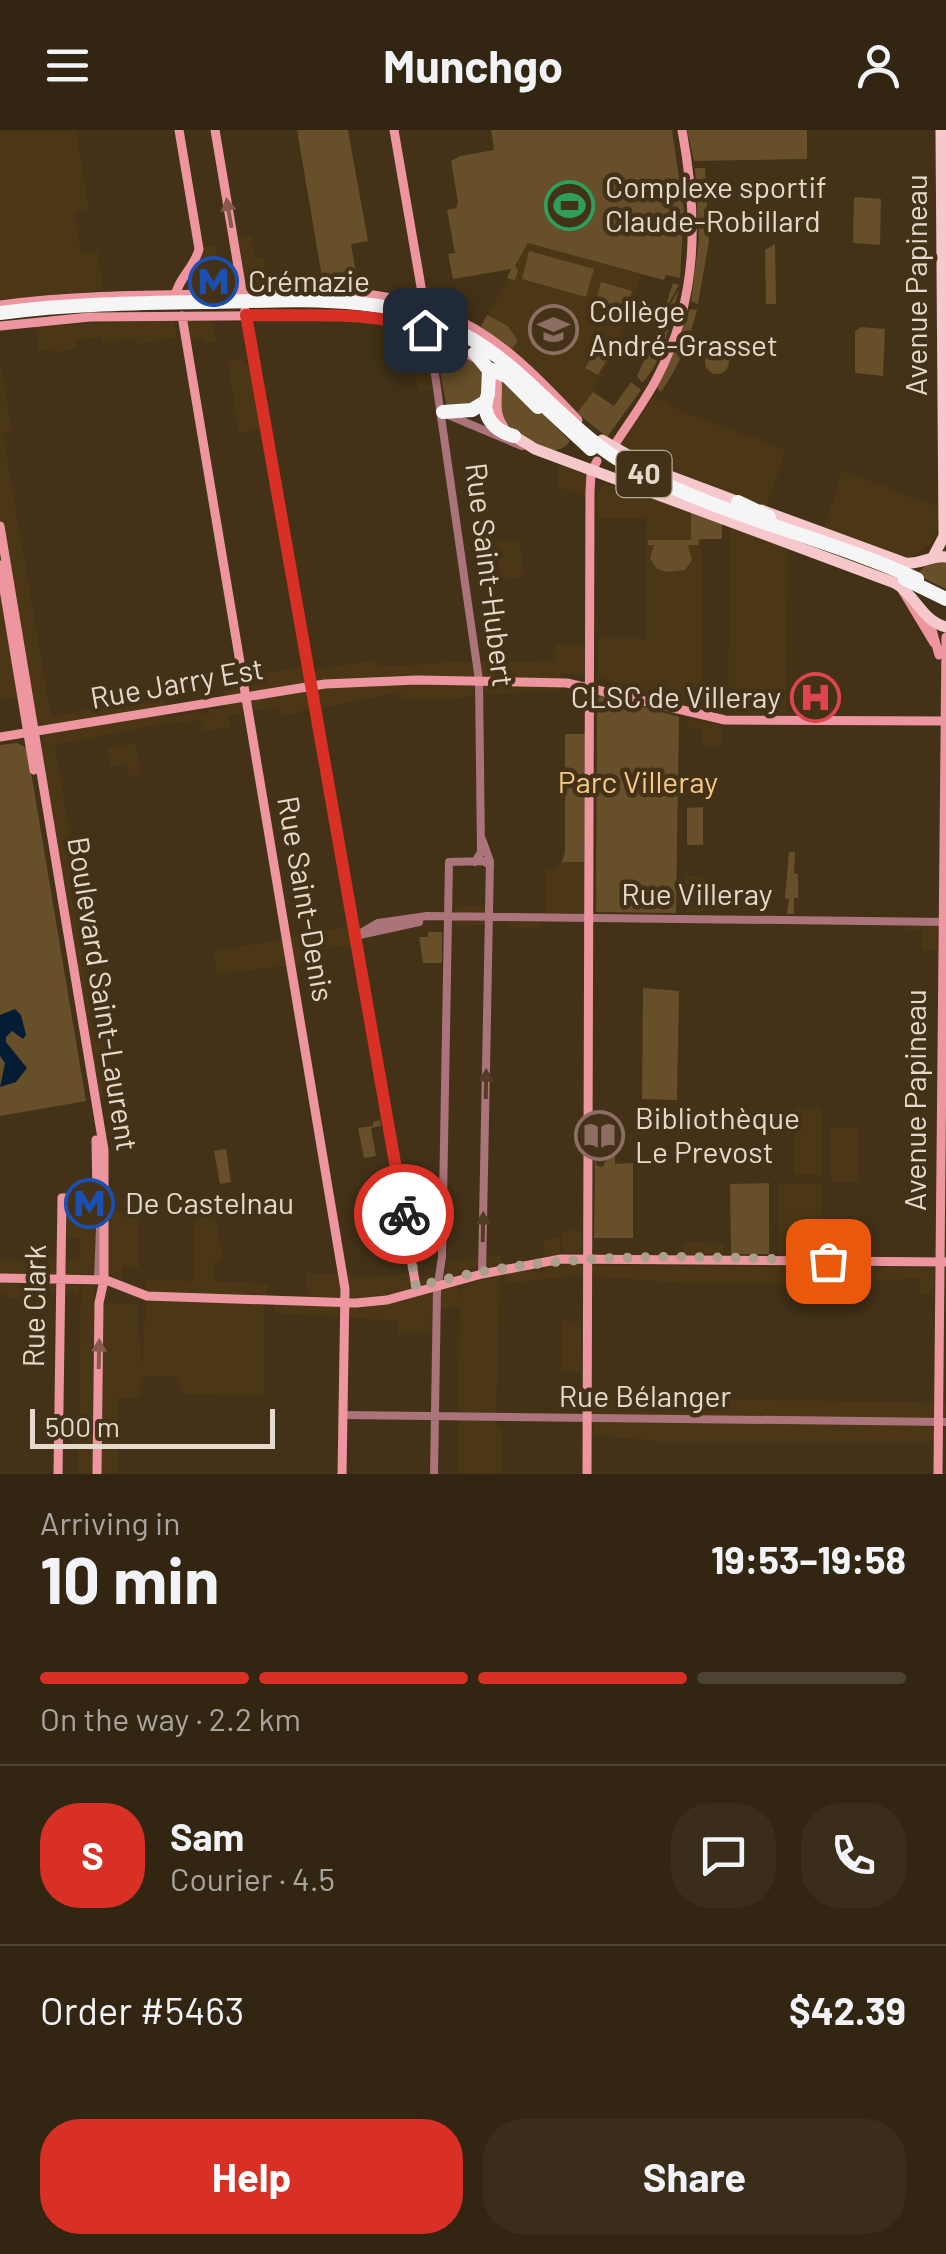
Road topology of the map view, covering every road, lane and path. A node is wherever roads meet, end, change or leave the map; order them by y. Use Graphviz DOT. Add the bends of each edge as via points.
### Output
graph roads {
  1 [pos="179,130"];
  2 [pos="215,130"];
  3 [pos="394,130"];
  4 [pos="680,130"];
  5 [pos="942,130"];
  6 [pos="410,217"];
  7 [pos="190,268"];
  8 [pos="420,288"];
  9 [pos="243,296"];
  10 [pos="412,304"];
  11 [pos="180,307"];
  12 [pos="425,307"];
  13 [pos="245,313"];
  14 [pos="0,316"];
  15 [pos="429,330"];
  16 [pos="451,335"];
  17 [pos="432,346"];
  18 [pos="493,370"];
  19 [pos="485,402"];
  20 [pos="443,413"];
  21 [pos="578,420"];
  22 [pos="478,428"];
  23 [pos="445,431"];
  24 [pos="514,436"];
  25 [pos="535,450"];
  26 [pos="602,457"];
  27 [pos="647,479"];
  28 [pos="688,496"];
  29 [pos="738,502"];
  30 [pos="944,503"];
  31 [pos="942,525"];
  32 [pos="0,526"];
  33 [pos="939,557"];
  34 [pos="870,559"];
  35 [pos="0,565"];
  36 [pos="912,579"];
  37 [pos="946,596"];
  38 [pos="929,619"];
  39 [pos="946,627"];
  40 [pos="946,636"];
  41 [pos="943,653"];
  42 [pos="479,680"];
  43 [pos="591,685"];
  44 [pos="312,686"];
  45 [pos="245,698"];
  46 [pos="944,722"];
  47 [pos="32,734"];
  48 [pos="0,740"];
  49 [pos="479,830"];
  50 [pos="474,862"];
  51 [pos="490,865"];
  52 [pos="448,916"];
  53 [pos="489,917"];
  54 [pos="590,918"];
  55 [pos="944,922"];
  56 [pos="354,936"];
  57 [pos="99,1177"];
  58 [pos="82,1198"];
  59 [pos="103,1206"];
  60 [pos="588,1259"];
  61 [pos="943,1262"];
  62 [pos="482,1274"];
  63 [pos="0,1278"];
  64 [pos="61,1279"];
  65 [pos="101,1280"];
  66 [pos="438,1284"];
  67 [pos="416,1287"];
  68 [pos="346,1300"];
  69 [pos="343,1415"];
  70 [pos="435,1416"];
  71 [pos="587,1419"];
  72 [pos="942,1422"];
  73 [pos="58,1474"];
  74 [pos="97,1474"];
  75 [pos="342,1474"];
  76 [pos="434,1474"];
  77 [pos="587,1474"];
  78 [pos="938,1474"];
  1 -- 7 [label="main road" via="198,245"];
  9 -- 2 [label="main road, one-way"];
  3 -- 6 [label="main road"];
  4 -- 26 [label="main road" via="694,219 687,294 660,374"];
  5 -- 30 [label="main road, Avenue Papineau"];
  6 -- 8 [label="main road"];
  6 -- 12 [label="main road"];
  7 -- 11 [label="main road"];
  7 -- 11 [label="main road" via="174,280"];
  8 -- 10 [label="main road"];
  8 -- 12 [label="main road"];
  9 -- 10 [label="main road" via="344,293"];
  9 -- 11 [label="main road"];
  10 -- 12 [label="main road"];
  11 -- 13 [label="main road"];
  11 -- 14 [label="main road" via="77,318"];
  11 -- 14 [label="main road" via="136,297 64,298"];
  11 -- 45 [label="main road, Rue Saint-Denis"];
  12 -- 21 [label="main road" via="509,351"];
  13 -- 15 [label="main road" via="363,316"];
  13 -- 44 [label="main road"];
  14 -- 16 [label="highway, 40, bridge" via="74,304 345,300 399,308"];
  15 -- 16 [label="main road"];
  15 -- 17 [label="street, Rue Saint-Hubert"];
  16 -- 17 [label="main road"];
  16 -- 18 [label="main road"];
  16 -- 19 [label="highway, bridge" via="489,370"];
  16 -- 21 [label="highway, bridge" via="484,340"];
  16 -- 26 [label="highway, 40, bridge" via="510,373"];
  16 -- 34 [label="highway, 40, bridge" via="516,370 585,436 629,466"];
  17 -- 20 [label="street, Rue Saint-Hubert"];
  18 -- 24 [label="main road" via="496,413"];
  18 -- 26 [label="highway"];
  19 -- 20 [label="highway"];
  19 -- 24 [label="highway" via="493,426"];
  20 -- 22 [label="street"];
  20 -- 23 [label="street, Rue Saint-Hubert"];
  21 -- 26 [label="main road"];
  22 -- 23 [label="street" via="456,424"];
  22 -- 25 [label="street"];
  23 -- 42 [label="street, Rue Saint-Hubert"];
  24 -- 25 [label="main road"];
  25 -- 26 [label="main road"];
  26 -- 27 [label="main road"];
  26 -- 27 [label="main road"];
  26 -- 37 [label="highway, 40, bridge" via="662,489"];
  26 -- 43 [label="main road"];
  27 -- 28 [label="main road"];
  27 -- 28 [label="main road"];
  28 -- 29 [label="main road"];
  28 -- 36 [label="main road" via="841,560"];
  29 -- 34 [label="highway, bridge"];
  29 -- 36 [label="main road" via="846,543"];
  30 -- 31 [label="main road, Avenue Papineau"];
  31 -- 33 [label="main road, Avenue Papineau"];
  31 -- 36 [label="main road"];
  32 -- 47 [label="main road, Boulevard Saint-Laurent"];
  33 -- 36 [label="main road"];
  34 -- 37 [label="highway, 40, bridge"];
  35 -- 47 [label="main road, Boulevard Saint-Laurent"];
  36 -- 38 [label="main road"];
  36 -- 41 [label="main road" via="903,595"];
  38 -- 39 [label="main road"];
  38 -- 41 [label="main road, Avenue Papineau"];
  40 -- 41 [label="main road, Avenue Papineau"];
  41 -- 46 [label="main road, Avenue Papineau"];
  42 -- 43 [label="main road, Rue Jarry Est"];
  42 -- 44 [label="main road, Rue Jarry Est"];
  42 -- 49 [label="street, Rue Saint-Hubert"];
  43 -- 46 [label="main road, Rue Jarry Est" via="725,720"];
  43 -- 54 [label="main road"];
  44 -- 45 [label="main road, Rue Jarry Est"];
  44 -- 56 [label="main road"];
  45 -- 47 [label="main road, Rue Jarry Est"];
  45 -- 68 [label="main road, Rue Saint-Denis"];
  46 -- 55 [label="main road, Avenue Papineau"];
  47 -- 48 [label="main road, Rue Jarry Est"];
  47 -- 57 [label="main road, Boulevard Saint-Laurent"];
  47 -- 59 [label="main road, Boulevard Saint-Laurent" via="104,1150"];
  49 -- 50 [label="street, Rue Saint-Hubert" via="481,854"];
  49 -- 51 [label="street, Rue Saint-Hubert"];
  50 -- 51 [label="street"];
  50 -- 52 [label="street" via="448,862"];
  51 -- 53 [label="street, Rue Saint-Hubert"];
  52 -- 53 [label="street, Rue Villeray"];
  52 -- 56 [label="street, Rue Villeray"];
  52 -- 66 [label="street"];
  53 -- 54 [label="street, Rue Villeray"];
  62 -- 53 [label="street, Rue Saint-Hubert, one-way"];
  54 -- 55 [label="street, Rue Villeray"];
  54 -- 60 [label="main road"];
  55 -- 61 [label="main road, Avenue Papineau"];
  56 -- 67 [label="main road"];
  57 -- 58 [label="main road, Boulevard Saint-Laurent" via="98,1196"];
  57 -- 59 [label="street, Boulevard Saint-Laurent"];
  58 -- 59 [label="street"];
  58 -- 64 [label="main road, Rue Clark" via="62,1198"];
  59 -- 65 [label="main road, Boulevard Saint-Laurent"];
  60 -- 61 [label="main road"];
  60 -- 62 [label="main road"];
  60 -- 71 [label="main road"];
  61 -- 72 [label="main road, Avenue Papineau"];
  62 -- 66 [label="main road"];
  63 -- 64 [label="main road"];
  64 -- 65 [label="main road"];
  64 -- 73 [label="main road, Rue Clark"];
  65 -- 68 [label="main road" via="148,1296"];
  74 -- 65 [label="main road, Boulevard Saint-Laurent, one-way"];
  66 -- 67 [label="main road"];
  66 -- 68 [label="main road" via="377,1302"];
  66 -- 70 [label="street"];
  67 -- 68 [label="main road"];
  68 -- 69 [label="main road, Rue Saint-Denis"];
  69 -- 70 [label="street, Rue Bélanger"];
  69 -- 75 [label="main road, Rue Saint-Denis"];
  70 -- 71 [label="street, Rue Bélanger"];
  70 -- 76 [label="street"];
  71 -- 72 [label="street, Rue Bélanger"];
  71 -- 77 [label="main road"];
  72 -- 78 [label="main road, Avenue Papineau"];
}
